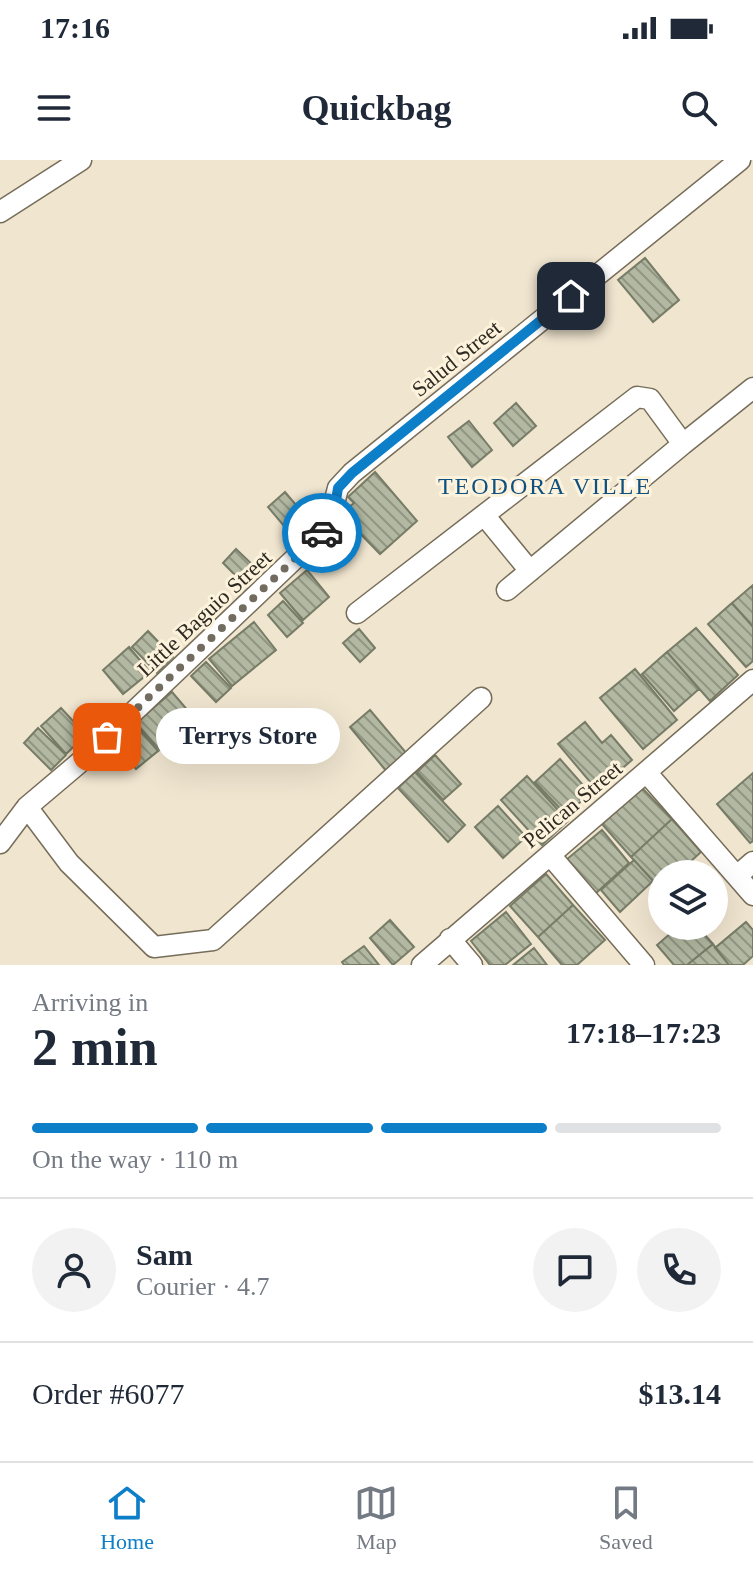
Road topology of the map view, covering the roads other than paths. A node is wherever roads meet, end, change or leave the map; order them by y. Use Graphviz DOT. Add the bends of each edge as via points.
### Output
graph roads {
  1 [pos="81,160"];
  2 [pos="740,160"];
  3 [pos="0,212"];
  4 [pos="753,388"];
  5 [pos="683,444"];
  6 [pos="352,473"];
  7 [pos="484,515"];
  8 [pos="530,571"];
  9 [pos="507,590"];
  10 [pos="357,613"];
  11 [pos="753,680"];
  12 [pos="481,698"];
  13 [pos="646,772"];
  14 [pos="27,807"];
  15 [pos="0,843"];
  16 [pos="550,855"];
  17 [pos="745,869"];
  18 [pos="753,895"];
  19 [pos="450,939"];
  20 [pos="422,965"];
  21 [pos="472,965"];
  22 [pos="644,965"];
  1 -- 3 [label="street"];
  2 -- 6 [label="street, Salud Street"];
  4 -- 5 [label="street"];
  5 -- 7 [label="street" via="650,399 637,397"];
  5 -- 8 [label="street"];
  6 -- 14 [label="street, Little Baguio Street" via="338,488 328,527"];
  7 -- 8 [label="street"];
  7 -- 10 [label="street"];
  8 -- 9 [label="street"];
  11 -- 13 [label="street, Pelican Street"];
  12 -- 14 [label="street" via="213,940 154,947 69,863"];
  13 -- 16 [label="street, Pelican Street"];
  13 -- 17 [label="street"];
  14 -- 15 [label="street, Little Baguio Street"];
  16 -- 19 [label="street, Pelican Street"];
  16 -- 22 [label="street"];
  17 -- 18 [label="street"];
  19 -- 20 [label="street, Pelican Street"];
  19 -- 21 [label="street"];
}
